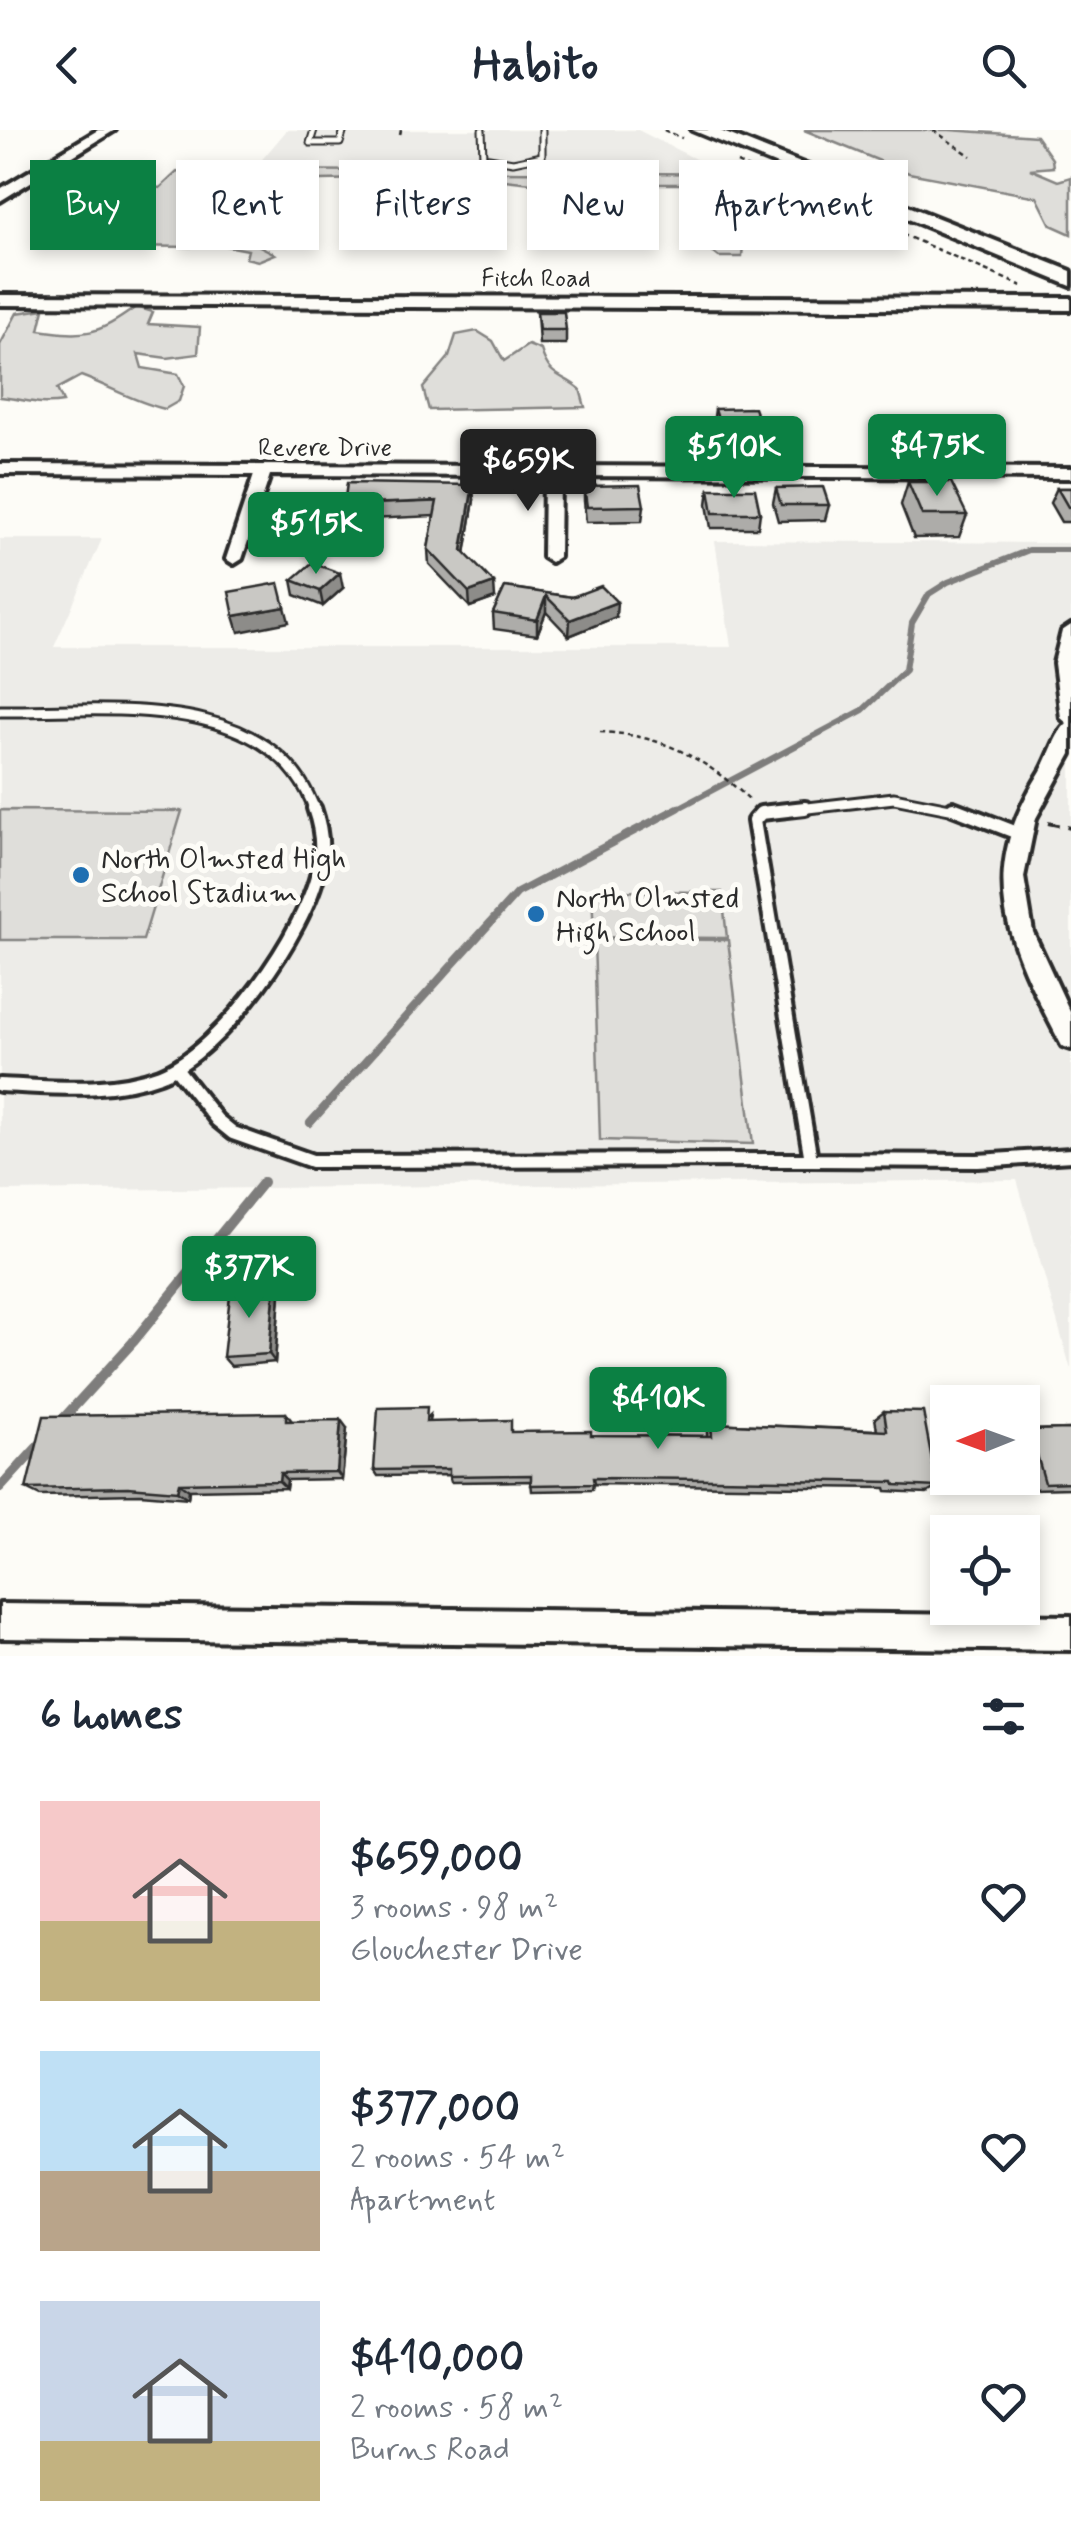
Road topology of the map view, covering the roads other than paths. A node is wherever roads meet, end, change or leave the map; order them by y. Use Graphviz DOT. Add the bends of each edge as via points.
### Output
graph roads {
  1 [pos="108,130"];
  2 [pos="314,130"];
  3 [pos="344,130"];
  4 [pos="482,130"];
  5 [pos="542,130"];
  6 [pos="744,130"];
  7 [pos="693,135"];
  8 [pos="0,196"];
  9 [pos="1071,259"];
  10 [pos="1071,279"];
  11 [pos="0,300"];
  12 [pos="1071,304"];
  13 [pos="0,469"];
  14 [pos="263,471"];
  15 [pos="552,471"];
  16 [pos="1071,473"];
  17 [pos="551,557"];
  18 [pos="234,560"];
  19 [pos="1071,631"];
  20 [pos="0,711"];
  21 [pos="1071,718"];
  22 [pos="1071,729"];
  23 [pos="1020,834"];
  24 [pos="1071,1038"];
  25 [pos="176,1068"];
  26 [pos="0,1085"];
  27 [pos="1071,1155"];
  28 [pos="810,1160"];
  29 [pos="0,1620"];
  30 [pos="1071,1632"];
  1 -- 8 [label="street"];
  2 -- 3 [label="lane" via="315,144 340,143"];
  4 -- 5 [label="lane" via="480,150 492,161 542,156"];
  6 -- 9 [label="highway"];
  7 -- 10 [label="highway" via="840,183"];
  11 -- 12 [label="street, Fitch Road"];
  13 -- 14 [label="street, Revere Drive"];
  14 -- 15 [label="street, Revere Drive"];
  14 -- 18 [label="street"];
  15 -- 16 [label="street, Revere Drive"];
  15 -- 17 [label="street"];
  19 -- 21 [label="street" via="1063,663"];
  20 -- 25 [label="lane" via="220,722 273,752 311,799 321,846 307,902 220,1037"];
  22 -- 23 [label="street"];
  23 -- 24 [label="street" via="1015,915 1029,959"];
  23 -- 28 [label="lane" via="953,808 894,798 761,813 754,821"];
  25 -- 26 [label="lane" via="124,1084"];
  25 -- 28 [label="lane" via="233,1133 312,1161"];
  27 -- 28 [label="lane"];
  29 -- 30 [label="street"];
}
